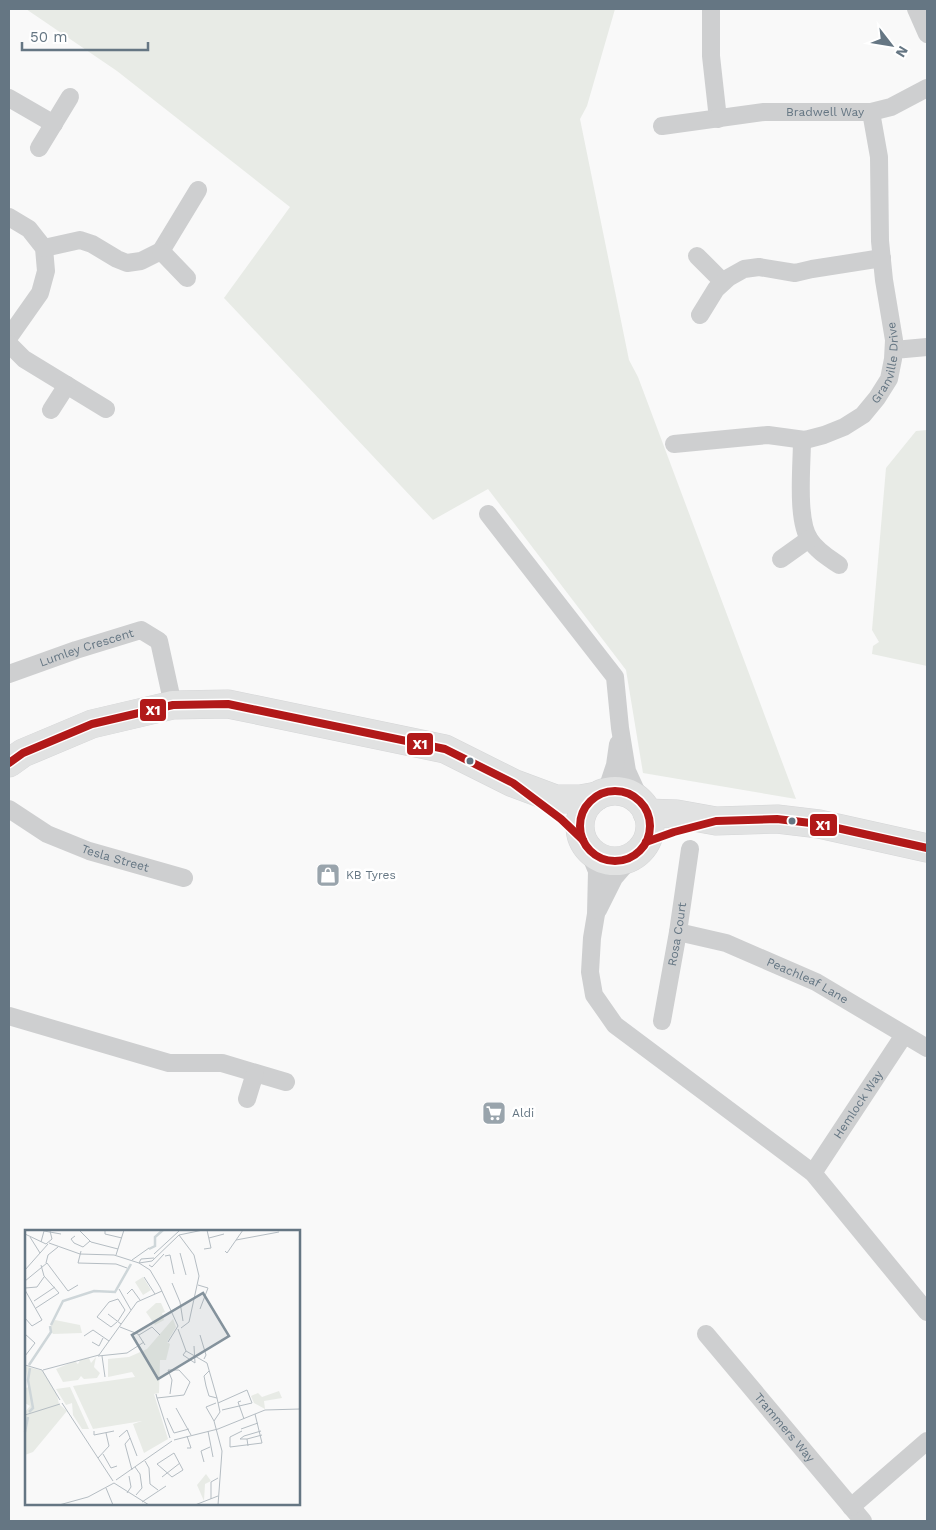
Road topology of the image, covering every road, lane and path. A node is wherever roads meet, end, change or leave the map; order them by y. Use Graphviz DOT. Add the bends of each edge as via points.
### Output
graph roads {
  1 [pos="711,9"];
  2 [pos="916,9"];
  3 [pos="927,34"];
  4 [pos="927,88"];
  5 [pos="70,97"];
  6 [pos="9,98"];
  7 [pos="871,112"];
  8 [pos="718,119"];
  9 [pos="54,124"];
  10 [pos="662,126"];
  11 [pos="39,148"];
  12 [pos="198,190"];
  13 [pos="9,217"];
  14 [pos="44,248"];
  15 [pos="161,251"];
  16 [pos="697,256"];
  17 [pos="882,258"];
  18 [pos="187,278"];
  19 [pos="723,282"];
  20 [pos="700,315"];
  21 [pos="9,337"];
  22 [pos="9,344"];
  23 [pos="927,347"];
  24 [pos="894,350"];
  25 [pos="67,385"];
  26 [pos="106,409"];
  27 [pos="52,410"];
  28 [pos="802,440"];
  29 [pos="674,444"];
  30 [pos="488,514"];
  31 [pos="808,539"];
  32 [pos="781,559"];
  33 [pos="839,565"];
  34 [pos="9,674"];
  35 [pos="173,705"];
  36 [pos="620,728"];
  37 [pos="9,763"];
  38 [pos="513,783"];
  39 [pos="601,794"];
  40 [pos="645,808"];
  41 [pos="9,809"];
  42 [pos="716,820"];
  43 [pos="586,845"];
  44 [pos="927,848"];
  45 [pos="639,849"];
  46 [pos="690,849"];
  47 [pos="184,878"];
  48 [pos="596,914"];
  49 [pos="678,932"];
  50 [pos="9,1016"];
  51 [pos="662,1021"];
  52 [pos="904,1035"];
  53 [pos="927,1048"];
  54 [pos="254,1073"];
  55 [pos="286,1082"];
  56 [pos="247,1099"];
  57 [pos="813,1173"];
  58 [pos="927,1312"];
  59 [pos="706,1334"];
  60 [pos="927,1441"];
  61 [pos="851,1507"];
  62 [pos="862,1521"];
  1 -- 8 [label="street" via="711,56"];
  2 -- 3 [label="street"];
  4 -- 7 [label="street, Bradwell Way" via="890,107"];
  5 -- 9 [label="street"];
  6 -- 9 [label="street"];
  7 -- 8 [label="street, Bradwell Way" via="764,112"];
  7 -- 17 [label="street, Granville Drive" via="879,157"];
  8 -- 10 [label="street, Bradwell Way"];
  9 -- 11 [label="street"];
  12 -- 15 [label="street"];
  13 -- 14 [label="street" via="29,229"];
  14 -- 15 [label="street" via="80,240 127,263 141,261"];
  14 -- 21 [label="street" via="46,271 40,293"];
  15 -- 18 [label="street"];
  16 -- 19 [label="street"];
  17 -- 19 [label="street" via="795,273 759,267 744,269"];
  17 -- 24 [label="street, Granville Drive"];
  19 -- 20 [label="street"];
  22 -- 25 [label="street" via="24,359"];
  23 -- 24 [label="street"];
  24 -- 28 [label="street, Granville Drive" via="888,379 878,398 863,414 831,433"];
  25 -- 26 [label="street"];
  25 -- 27 [label="street"];
  28 -- 29 [label="street, Granville Drive" via="768,435"];
  28 -- 31 [label="street" via="801,493"];
  30 -- 36 [label="street" via="615,677"];
  31 -- 32 [label="street"];
  31 -- 33 [label="street"];
  34 -- 35 [label="street, Lumley Crescent" via="141,630 159,641"];
  35 -- 37 [label="main road" via="92,724 22,753"];
  35 -- 38 [label="main road" via="228,704 445,749"];
  36 -- 39 [label="street" via="615,765"];
  36 -- 40 [label="street" via="627,771"];
  38 -- 39 [label="main road" via="556,799 580,799"];
  38 -- 43 [label="main road" via="561,820"];
  39 -- 40 [label="main road" via="626,793"];
  39 -- 43 [label="main road" via="589,803 580,821"];
  40 -- 42 [label="main road"];
  40 -- 45 [label="main road" via="650,822 649,832"];
  41 -- 47 [label="street, Tesla Street" via="46,834 89,851"];
  42 -- 44 [label="main road" via="777,819 819,824"];
  42 -- 45 [label="main road" via="674,832"];
  43 -- 45 [label="main road" via="596,855 610,861 618,861"];
  43 -- 48 [label="street" via="597,871"];
  45 -- 48 [label="street" via="614,878"];
  46 -- 49 [label="street, Rosa Court"];
  48 -- 57 [label="street" via="590,972 594,995 615,1025"];
  49 -- 51 [label="street, Rosa Court"];
  49 -- 52 [label="street, Peachleaf Lane" via="726,943 816,982"];
  50 -- 54 [label="street" via="169,1064 222,1063"];
  52 -- 53 [label="street, Peachleaf Lane"];
  52 -- 57 [label="street, Hemlock Way"];
  54 -- 55 [label="street"];
  54 -- 56 [label="street"];
  57 -- 58 [label="street"];
  59 -- 61 [label="street, Trammers Way"];
  60 -- 61 [label="street"];
  61 -- 62 [label="street, Trammers Way"];
}
